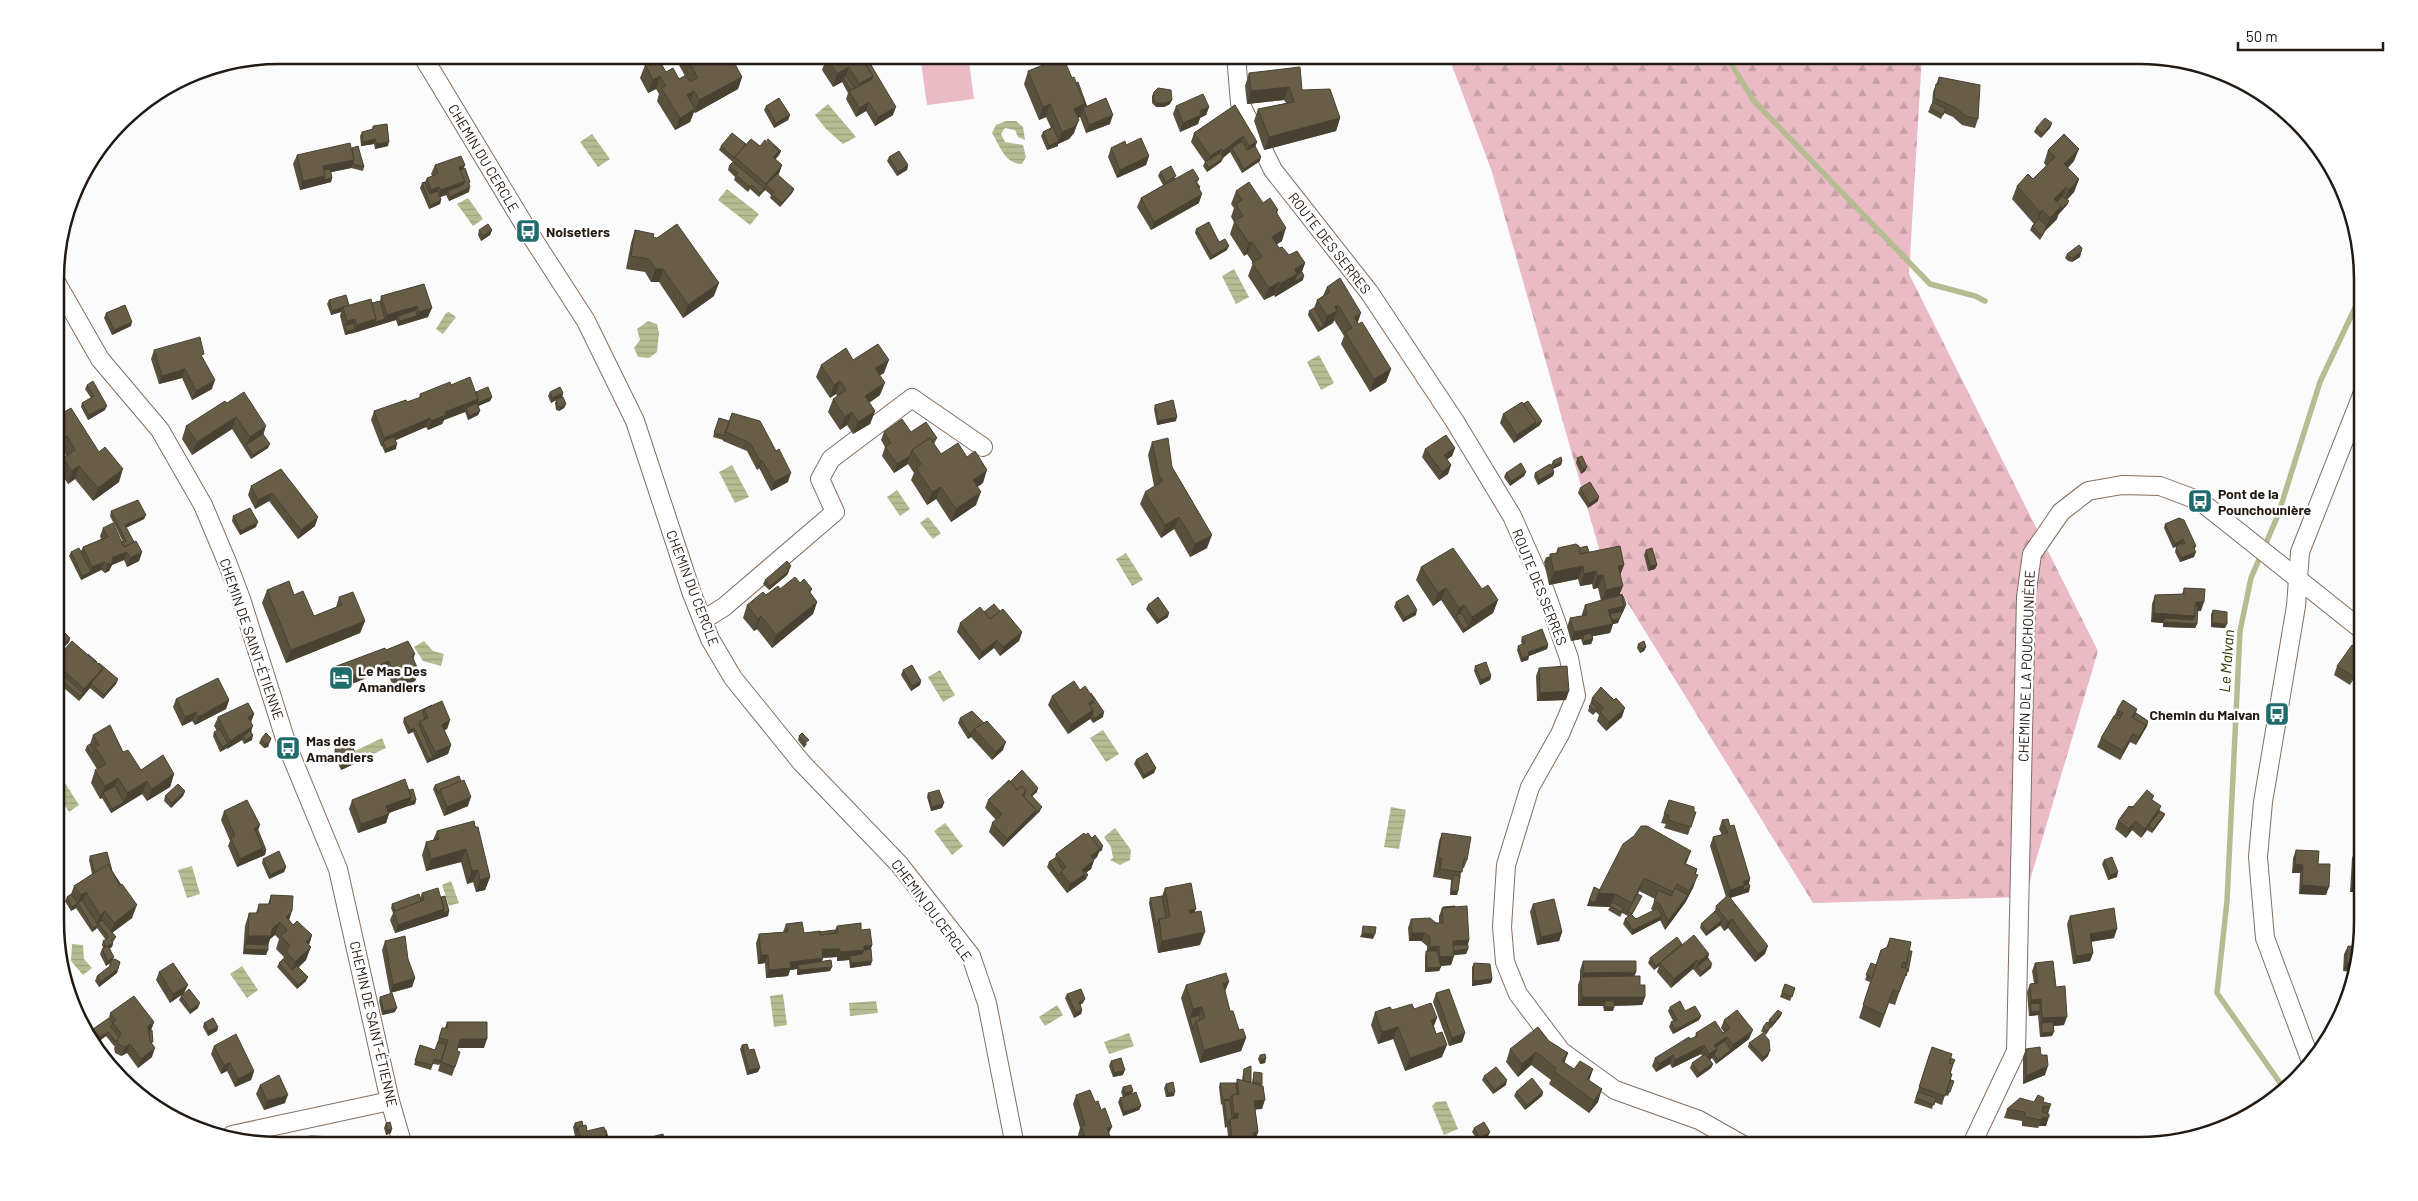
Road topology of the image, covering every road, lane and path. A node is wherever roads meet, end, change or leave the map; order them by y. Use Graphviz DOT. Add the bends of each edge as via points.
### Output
graph roads {
  1 [pos="427,64"];
  2 [pos="1237,64"];
  3 [pos="64,296"];
  4 [pos="2354,415"];
  5 [pos="983,447"];
  6 [pos="2296,578"];
  7 [pos="703,620"];
  8 [pos="2354,624"];
  9 [pos="2309,1055"];
  10 [pos="390,1101"];
  11 [pos="240,1133"];
  12 [pos="400,1137"];
  13 [pos="1013,1137"];
  14 [pos="1729,1137"];
  15 [pos="1975,1137"];
  1 -- 7 [label="street, CHEMIN DU CERCLE" via="586,321 635,421"];
  2 -- 14 [label="street, ROUTE DES SERRES" via="1240,103 1273,170 1369,292 1454,420 1512,516 1544,588 1569,658 1576,696 1560,734 1530,787 1506,865 1502,927 1505,962 1518,994 1561,1051 1615,1090 1699,1120"];
  3 -- 10 [label="street, CHEMIN DE SAINT-ÉTIENNE" via="100,359 160,430 203,505 227,562 288,748 338,869"];
  4 -- 6 [label="street" via="2300,552"];
  5 -- 7 [label="street" via="912,398 831,459 820,479 835,512 724,607"];
  6 -- 8 [label="street, CHEMIN DE LA POUCHOUNIÈRE"];
  6 -- 9 [label="street" via="2296,606 2263,802 2258,856 2265,938"];
  6 -- 15 [label="street, CHEMIN DE LA POUCHOUNIÈRE" via="2200,501 2160,486 2122,485 2088,491 2061,512 2032,554 2026,597 2016,1051"];
  7 -- 13 [label="street, CHEMIN DU CERCLE" via="710,639 733,678 801,762 899,864 971,956 987,1004"];
  10 -- 11 [label="street"];
  10 -- 12 [label="street, CHEMIN DE SAINT-ÉTIENNE"];
}
